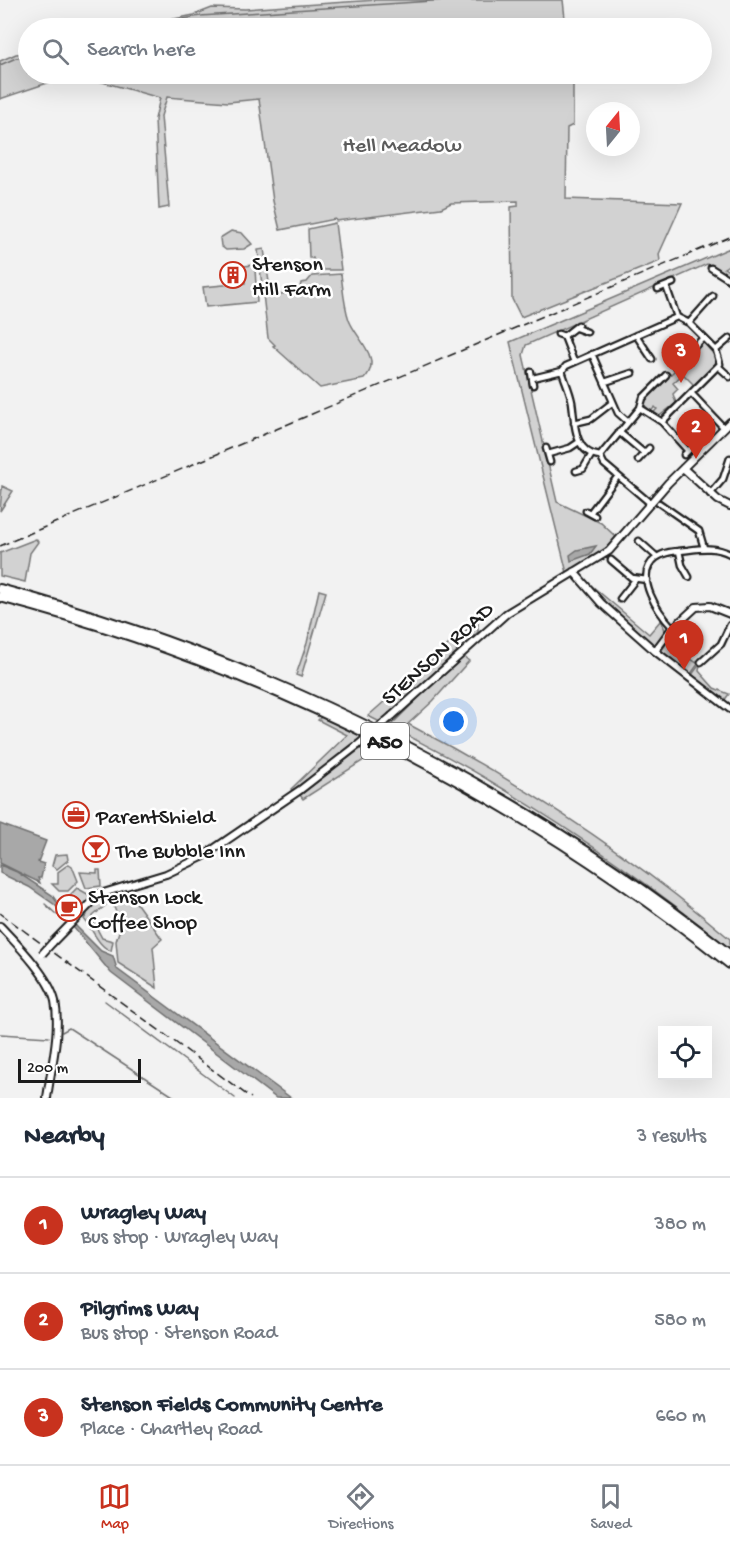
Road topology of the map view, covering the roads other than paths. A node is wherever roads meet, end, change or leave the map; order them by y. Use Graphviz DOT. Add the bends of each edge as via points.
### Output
graph roads {
  1 [pos="715,268"];
  2 [pos="730,280"];
  3 [pos="673,283"];
  4 [pos="666,286"];
  5 [pos="657,289"];
  6 [pos="712,299"];
  7 [pos="677,317"];
  8 [pos="689,323"];
  9 [pos="587,332"];
  10 [pos="636,335"];
  11 [pos="704,338"];
  12 [pos="730,338"];
  13 [pos="716,350"];
  14 [pos="592,354"];
  15 [pos="652,359"];
  16 [pos="574,362"];
  17 [pos="676,366"];
  18 [pos="719,367"];
  19 [pos="562,371"];
  20 [pos="632,373"];
  21 [pos="666,375"];
  22 [pos="730,377"];
  23 [pos="605,382"];
  24 [pos="533,385"];
  25 [pos="692,394"];
  26 [pos="613,402"];
  27 [pos="640,408"];
  28 [pos="627,421"];
  29 [pos="662,422"];
  30 [pos="730,422"];
  31 [pos="574,423"];
  32 [pos="724,428"];
  33 [pos="619,432"];
  34 [pos="579,442"];
  35 [pos="649,448"];
  36 [pos="688,451"];
  37 [pos="644,453"];
  38 [pos="592,454"];
  39 [pos="600,456"];
  40 [pos="730,458"];
  41 [pos="638,460"];
  42 [pos="550,462"];
  43 [pos="683,468"];
  44 [pos="576,471"];
  45 [pos="728,471"];
  46 [pos="618,476"];
  47 [pos="711,494"];
  48 [pos="650,503"];
  49 [pos="659,503"];
  50 [pos="730,506"];
  51 [pos="590,513"];
  52 [pos="639,541"];
  53 [pos="704,548"];
  54 [pos="679,551"];
  55 [pos="730,554"];
  56 [pos="657,557"];
  57 [pos="611,560"];
  58 [pos="574,572"];
  59 [pos="689,577"];
  60 [pos="635,580"];
  61 [pos="647,580"];
  62 [pos="0,590"];
  63 [pos="0,597"];
  64 [pos="620,599"];
  65 [pos="730,614"];
  66 [pos="730,625"];
  67 [pos="673,628"];
  68 [pos="655,651"];
  69 [pos="701,662"];
  70 [pos="730,709"];
  71 [pos="0,926"];
  72 [pos="730,955"];
  73 [pos="32,964"];
  74 [pos="730,964"];
  75 [pos="47,1098"];
  1 -- 2 [label="street"];
  3 -- 4 [label="street"];
  4 -- 5 [label="street"];
  4 -- 7 [label="street"];
  6 -- 8 [label="street"];
  7 -- 8 [label="street"];
  7 -- 10 [label="street"];
  8 -- 11 [label="street"];
  9 -- 16 [label="street" via="577,326 561,335"];
  10 -- 14 [label="street"];
  10 -- 15 [label="street"];
  11 -- 13 [label="street"];
  11 -- 17 [label="street"];
  12 -- 13 [label="street"];
  13 -- 18 [label="street"];
  14 -- 16 [label="street"];
  14 -- 23 [label="street"];
  16 -- 19 [label="street"];
  18 -- 22 [label="street"];
  18 -- 25 [label="street"];
  19 -- 24 [label="street" via="532,375"];
  19 -- 31 [label="street"];
  20 -- 23 [label="street"];
  21 -- 27 [label="street" via="643,398"];
  23 -- 26 [label="street"];
  25 -- 29 [label="street"];
  25 -- 32 [label="street"];
  26 -- 28 [label="street"];
  26 -- 31 [label="street" via="591,419"];
  27 -- 28 [label="street"];
  27 -- 29 [label="street"];
  28 -- 33 [label="street"];
  29 -- 36 [label="street"];
  30 -- 32 [label="street, STENSON ROAD"];
  31 -- 34 [label="street"];
  32 -- 43 [label="street, STENSON ROAD"];
  33 -- 37 [label="street"];
  33 -- 39 [label="street"];
  34 -- 38 [label="street"];
  34 -- 42 [label="street" via="570,448 547,451"];
  35 -- 37 [label="street"];
  37 -- 41 [label="street"];
  38 -- 39 [label="street"];
  38 -- 44 [label="street" via="583,469"];
  39 -- 46 [label="street"];
  40 -- 45 [label="street"];
  43 -- 47 [label="street"];
  43 -- 48 [label="street, STENSON ROAD"];
  45 -- 47 [label="street"];
  46 -- 48 [label="street"];
  46 -- 51 [label="street"];
  47 -- 50 [label="street"];
  48 -- 58 [label="street, STENSON ROAD" via="609,551"];
  49 -- 53 [label="street" via="663,510 699,531"];
  52 -- 56 [label="street"];
  53 -- 54 [label="street"];
  53 -- 55 [label="street"];
  54 -- 56 [label="street"];
  54 -- 59 [label="street"];
  56 -- 61 [label="street" via="650,565"];
  57 -- 60 [label="street"];
  58 -- 68 [label="street" via="601,603"];
  58 -- 73 [label="street, STENSON ROAD, bridge" via="507,613 358,745 219,847 175,871 104,891"];
  60 -- 61 [label="street"];
  60 -- 64 [label="street"];
  61 -- 67 [label="street" via="658,609"];
  62 -- 72 [label="highway, A50" via="137,629 369,725 551,826"];
  63 -- 74 [label="highway, A50" via="117,630 207,662 364,730 549,834 640,895"];
  65 -- 67 [label="street" via="710,606 696,607"];
  66 -- 69 [label="street" via="721,644 704,654"];
  67 -- 68 [label="street"];
  68 -- 70 [label="street"];
  71 -- 73 [label="street"];
  73 -- 75 [label="street" via="51,990 56,1013"];
}
